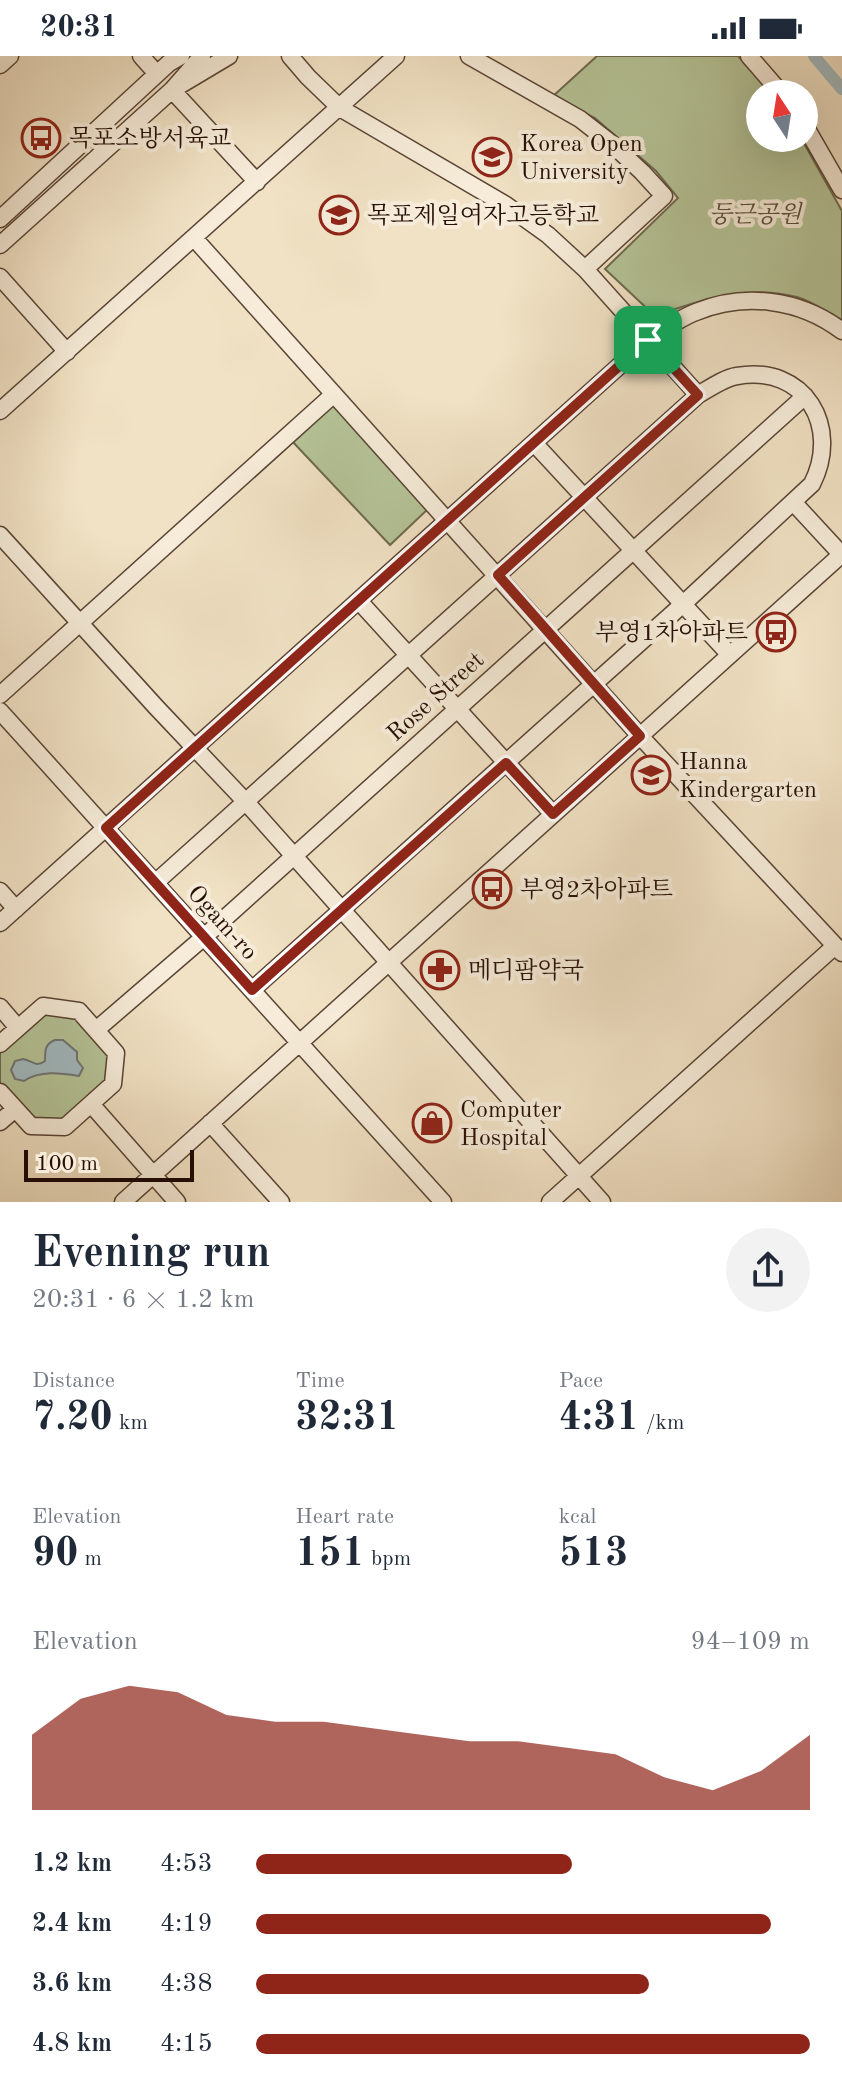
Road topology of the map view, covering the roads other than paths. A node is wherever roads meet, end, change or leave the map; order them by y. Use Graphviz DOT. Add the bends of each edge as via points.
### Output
graph roads {
  1 [pos="10,56"];
  2 [pos="141,56"];
  3 [pos="202,56"];
  4 [pos="229,56"];
  5 [pos="396,56"];
  6 [pos="469,56"];
  7 [pos="749,56"];
  8 [pos="289,57"];
  9 [pos="171,62"];
  10 [pos="0,65"];
  11 [pos="770,80"];
  12 [pos="172,90"];
  13 [pos="340,108"];
  14 [pos="818,148"];
  15 [pos="257,182"];
  16 [pos="842,190"];
  17 [pos="0,219"];
  18 [pos="194,238"];
  19 [pos="0,245"];
  20 [pos="585,269"];
  21 [pos="0,277"];
  22 [pos="842,331"];
  23 [pos="648,340"];
  24 [pos="67,352"];
  25 [pos="334,394"];
  26 [pos="698,395"];
  27 [pos="805,396"];
  28 [pos="0,411"];
  29 [pos="534,443"];
  30 [pos="584,497"];
  31 [pos="794,503"];
  32 [pos="448,520"];
  33 [pos="0,535"];
  34 [pos="633,550"];
  35 [pos="842,555"];
  36 [pos="498,575"];
  37 [pos="359,601"];
  38 [pos="682,605"];
  39 [pos="80,623"];
  40 [pos="545,629"];
  41 [pos="408,655"];
  42 [pos="730,655"];
  43 [pos="594,684"];
  44 [pos="0,695"];
  45 [pos="457,708"];
  46 [pos="0,711"];
  47 [pos="640,736"];
  48 [pos="195,748"];
  49 [pos="506,763"];
  50 [pos="245,801"];
  51 [pos="553,814"];
  52 [pos="106,828"];
  53 [pos="293,855"];
  54 [pos="155,883"];
  55 [pos="0,891"];
  56 [pos="16,909"];
  57 [pos="342,910"];
  58 [pos="0,923"];
  59 [pos="204,937"];
  60 [pos="839,949"];
  61 [pos="389,963"];
  62 [pos="252,990"];
  63 [pos="0,1007"];
  64 [pos="18,1028"];
  65 [pos="96,1030"];
  66 [pos="300,1043"];
  67 [pos="0,1044"];
  68 [pos="0,1092"];
  69 [pos="91,1104"];
  70 [pos="15,1109"];
  71 [pos="0,1122"];
  72 [pos="210,1123"];
  73 [pos="152,1176"];
  74 [pos="579,1176"];
  75 [pos="123,1202"];
  76 [pos="177,1202"];
  77 [pos="281,1202"];
  78 [pos="443,1202"];
  79 [pos="550,1202"];
  80 [pos="602,1202"];
  1 -- 10 [label="street"];
  2 -- 9 [label="street"];
  3 -- 12 [label="street"];
  4 -- 12 [label="street"];
  5 -- 13 [label="street"];
  6 -- 20 [label="street" via="580,119 664,196"];
  7 -- 11 [label="street"];
  8 -- 13 [label="street"];
  9 -- 17 [label="street"];
  12 -- 15 [label="street"];
  12 -- 19 [label="street"];
  13 -- 15 [label="street"];
  13 -- 20 [label="street" via="506,205"];
  14 -- 16 [label="street"];
  15 -- 18 [label="street"];
  18 -- 24 [label="street"];
  18 -- 25 [label="street"];
  20 -- 23 [label="street"];
  21 -- 24 [label="street"];
  22 -- 23 [label="street" via="799,308 749,300 696,311"];
  23 -- 26 [label="street"];
  23 -- 29 [label="street"];
  24 -- 28 [label="street"];
  25 -- 32 [label="street"];
  25 -- 39 [label="street"];
  26 -- 27 [label="street" via="733,377 757,374 781,379"];
  26 -- 30 [label="street"];
  27 -- 31 [label="street" via="821,425 823,451 812,484"];
  27 -- 34 [label="street, Rose Street"];
  29 -- 30 [label="street"];
  29 -- 32 [label="street"];
  30 -- 34 [label="street"];
  30 -- 36 [label="street"];
  31 -- 35 [label="street"];
  31 -- 38 [label="street"];
  32 -- 36 [label="street"];
  32 -- 37 [label="street"];
  33 -- 39 [label="street"];
  34 -- 38 [label="street"];
  34 -- 40 [label="street, Rose Street"];
  35 -- 42 [label="street"];
  36 -- 40 [label="street"];
  36 -- 41 [label="street"];
  37 -- 41 [label="street"];
  37 -- 48 [label="street"];
  38 -- 42 [label="street"];
  38 -- 43 [label="street"];
  39 -- 44 [label="street"];
  39 -- 48 [label="street"];
  40 -- 43 [label="street"];
  40 -- 45 [label="street, Rose Street"];
  41 -- 45 [label="street"];
  41 -- 50 [label="street"];
  42 -- 47 [label="street"];
  43 -- 47 [label="street"];
  43 -- 49 [label="street"];
  45 -- 49 [label="street"];
  45 -- 53 [label="street, Rose Street"];
  46 -- 52 [label="street, Ogam-ro"];
  47 -- 51 [label="street"];
  47 -- 60 [label="street"];
  48 -- 50 [label="street"];
  48 -- 52 [label="street"];
  49 -- 51 [label="street"];
  49 -- 57 [label="street"];
  50 -- 53 [label="street"];
  50 -- 54 [label="street"];
  51 -- 61 [label="street"];
  52 -- 54 [label="street, Ogam-ro"];
  52 -- 56 [label="street"];
  53 -- 57 [label="street"];
  53 -- 59 [label="street, Rose Street"];
  54 -- 59 [label="street, Ogam-ro"];
  55 -- 56 [label="street"];
  56 -- 58 [label="street"];
  57 -- 61 [label="street"];
  57 -- 62 [label="street"];
  59 -- 62 [label="street, Ogam-ro"];
  59 -- 65 [label="street, Rose Street"];
  60 -- 74 [label="street"];
  61 -- 66 [label="street"];
  61 -- 74 [label="street"];
  62 -- 66 [label="street, Ogam-ro"];
  63 -- 64 [label="street"];
  64 -- 65 [label="street" via="43,1006 79,1011"];
  64 -- 67 [label="street"];
  65 -- 69 [label="street" via="116,1053 113,1084"];
  66 -- 72 [label="street"];
  66 -- 78 [label="street, Ogam-ro"];
  68 -- 70 [label="street"];
  69 -- 70 [label="street" via="65,1127 31,1126"];
  69 -- 73 [label="street"];
  70 -- 71 [label="street"];
  72 -- 73 [label="street"];
  72 -- 77 [label="street"];
  73 -- 75 [label="street"];
  73 -- 76 [label="street"];
  74 -- 79 [label="street"];
  74 -- 80 [label="street"];
}
